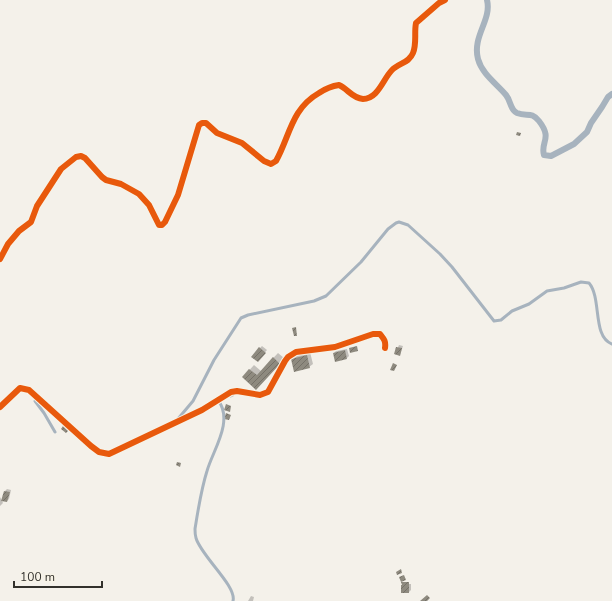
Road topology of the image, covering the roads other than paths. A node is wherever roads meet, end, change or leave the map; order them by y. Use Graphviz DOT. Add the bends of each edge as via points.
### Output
graph roads {
  1 [pos="444,0"];
  2 [pos="487,0"];
  3 [pos="612,94"];
  4 [pos="0,259"];
  5 [pos="612,344"];
  6 [pos="385,348"];
  7 [pos="218,400"];
  8 [pos="44,403"];
  9 [pos="0,407"];
  10 [pos="172,425"];
  11 [pos="55,432"];
  12 [pos="233,601"];
  1 -- 4 [label="street" via="416,23 415,48 412,55 406,62 394,68 381,87 370,97 356,97 339,85 311,98 301,108 276,161 271,164 242,143 222,136 206,122 202,122 178,195 165,222 159,225 149,205 139,194 121,184 106,180 85,158 76,157 61,169 37,206 31,222 8,244"];
  2 -- 3 [label="street" via="486,16 478,39 478,59 481,67 508,98 513,109 517,113 534,115 539,122 546,134 544,155 551,156 574,144 587,132 608,96"];
  5 -- 10 [label="lane" via="602,335 594,291 589,283 581,282 547,291 529,304 512,311 502,320 494,321 440,254 408,225 399,222 388,229 361,262 326,296 314,302 242,318 214,360 193,401"];
  6 -- 7 [label="street" via="384,339 380,334 373,334 335,346 296,352 285,361 268,392 260,395 231,392"];
  7 -- 10 [label="street"];
  7 -- 12 [label="lane" via="223,411 222,431 207,470 195,529 196,539 232,589"];
  8 -- 9 [label="street" via="29,390 20,388"];
  8 -- 10 [label="street" via="91,446 104,454 116,453"];
  8 -- 11 [label="lane" via="35,402"];
}
